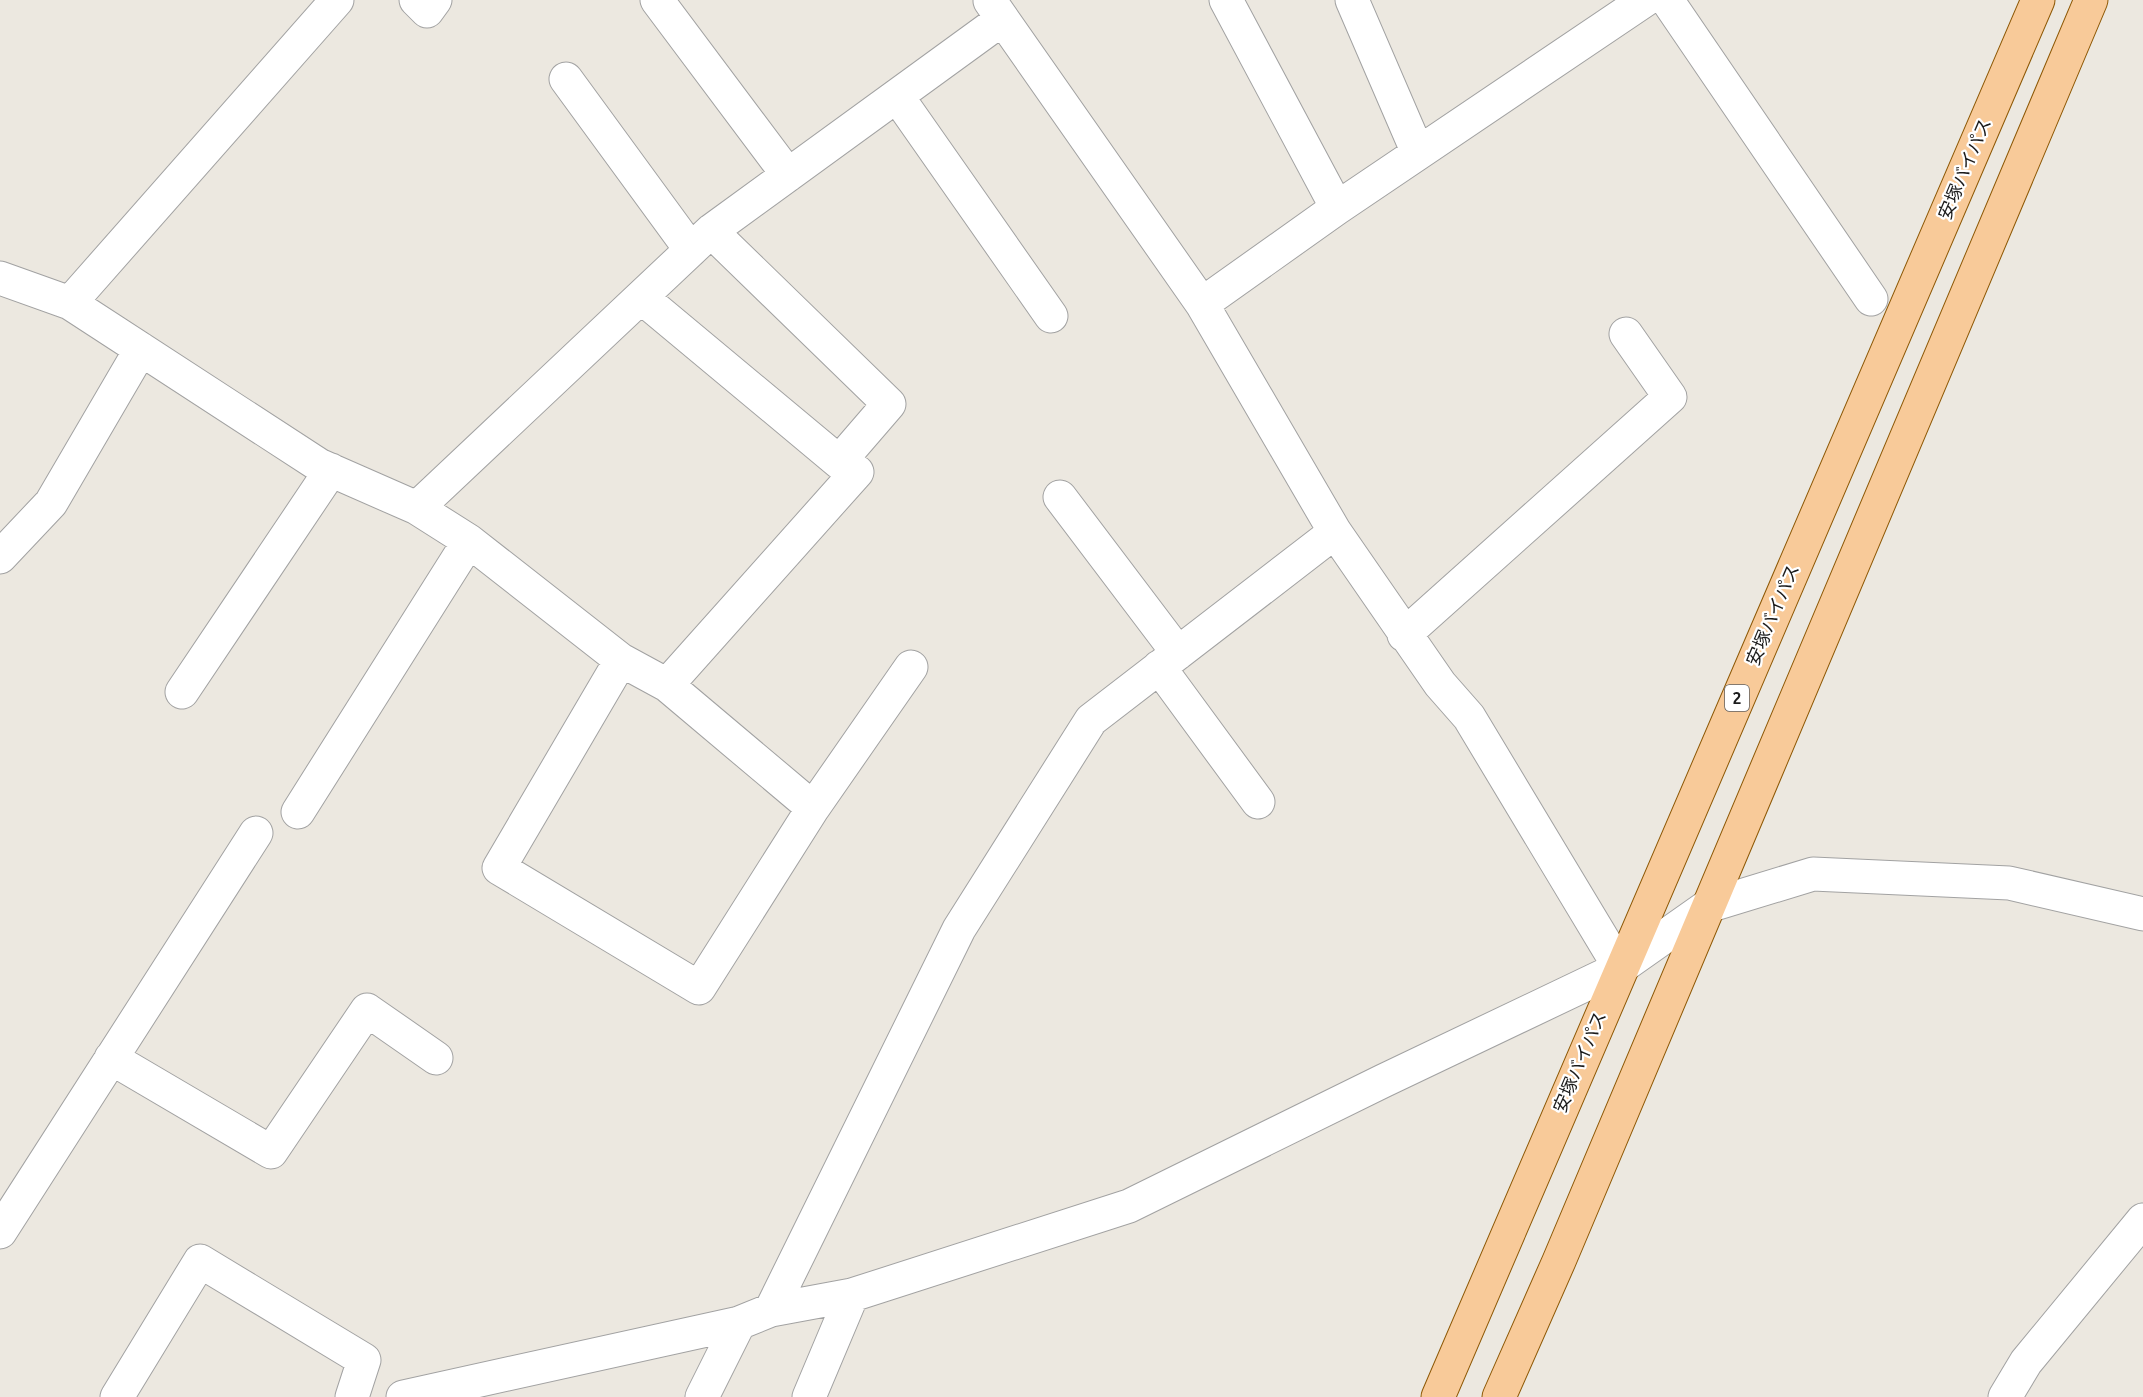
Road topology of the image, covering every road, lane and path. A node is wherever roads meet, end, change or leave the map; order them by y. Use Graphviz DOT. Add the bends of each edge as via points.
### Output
graph roads {
  1 [pos="337,0"];
  2 [pos="416,0"];
  3 [pos="435,0"];
  4 [pos="657,0"];
  5 [pos="1226,0"];
  6 [pos="1352,0"];
  7 [pos="1645,0"];
  8 [pos="1667,0"];
  9 [pos="2038,0"];
  10 [pos="2091,0"];
  11 [pos="996,10"];
  12 [pos="566,79"];
  13 [pos="897,96"];
  14 [pos="1418,153"];
  15 [pos="788,175"];
  16 [pos="1337,208"];
  17 [pos="701,241"];
  18 [pos="0,278"];
  19 [pos="641,297"];
  20 [pos="1871,299"];
  21 [pos="70,303"];
  22 [pos="1202,304"];
  23 [pos="1052,316"];
  24 [pos="1626,334"];
  25 [pos="141,349"];
  26 [pos="839,462"];
  27 [pos="331,470"];
  28 [pos="1060,497"];
  29 [pos="417,508"];
  30 [pos="1335,532"];
  31 [pos="469,541"];
  32 [pos="0,557"];
  33 [pos="1404,635"];
  34 [pos="621,660"];
  35 [pos="1169,660"];
  36 [pos="911,667"];
  37 [pos="667,685"];
  38 [pos="182,692"];
  39 [pos="1258,802"];
  40 [pos="813,808"];
  41 [pos="298,812"];
  42 [pos="256,833"];
  43 [pos="1708,906"];
  44 [pos="2143,914"];
  45 [pos="1620,969"];
  46 [pos="111,1058"];
  47 [pos="436,1058"];
  48 [pos="2143,1220"];
  49 [pos="0,1232"];
  50 [pos="852,1295"];
  51 [pos="771,1310"];
  52 [pos="739,1323"];
  53 [pos="480,1389"];
  54 [pos="117,1397"];
  55 [pos="352,1397"];
  56 [pos="403,1397"];
  57 [pos="702,1397"];
  58 [pos="809,1397"];
  59 [pos="1438,1397"];
  60 [pos="1499,1397"];
  61 [pos="2005,1397"];
  1 -- 21 [label="street"];
  2 -- 3 [label="street" via="427,10"];
  4 -- 15 [label="street"];
  5 -- 16 [label="street"];
  6 -- 14 [label="street"];
  7 -- 14 [label="street"];
  8 -- 20 [label="street"];
  9 -- 45 [label="main road, 安塚バイパス / 2"];
  10 -- 43 [label="main road"];
  11 -- 13 [label="street"];
  11 -- 22 [label="street"];
  12 -- 17 [label="street"];
  13 -- 15 [label="street"];
  13 -- 23 [label="street"];
  14 -- 16 [label="street"];
  15 -- 17 [label="street"];
  16 -- 22 [label="street"];
  17 -- 19 [label="street"];
  17 -- 26 [label="street" via="889,404"];
  18 -- 21 [label="street"];
  19 -- 26 [label="street"];
  19 -- 29 [label="street"];
  21 -- 25 [label="street"];
  22 -- 30 [label="street"];
  24 -- 33 [label="street" via="1670,397"];
  25 -- 27 [label="street"];
  25 -- 32 [label="street" via="51,503"];
  26 -- 37 [label="street" via="857,472"];
  27 -- 29 [label="street"];
  27 -- 38 [label="street"];
  28 -- 35 [label="street"];
  29 -- 31 [label="street"];
  30 -- 33 [label="street"];
  30 -- 35 [label="street"];
  31 -- 34 [label="street"];
  31 -- 41 [label="street"];
  33 -- 45 [label="street" via="1469,717"];
  34 -- 37 [label="street"];
  34 -- 40 [label="street" via="499,868 699,988"];
  35 -- 39 [label="street"];
  35 -- 51 [label="street" via="1091,720 959,929"];
  36 -- 40 [label="street"];
  37 -- 40 [label="street"];
  42 -- 46 [label="street"];
  43 -- 44 [label="street" via="1813,874 2009,883"];
  43 -- 45 [label="street"];
  43 -- 60 [label="main road"];
  45 -- 50 [label="street" via="1130,1206"];
  45 -- 59 [label="main road, 安塚バイパス / 2"];
  46 -- 47 [label="street" via="271,1152 367,1010"];
  46 -- 49 [label="street"];
  48 -- 61 [label="street" via="2026,1362"];
  50 -- 51 [label="street"];
  50 -- 58 [label="street"];
  51 -- 52 [label="street"];
  52 -- 53 [label="street"];
  52 -- 57 [label="street"];
  53 -- 56 [label="street"];
  54 -- 55 [label="street" via="200,1261 364,1360"];
}
